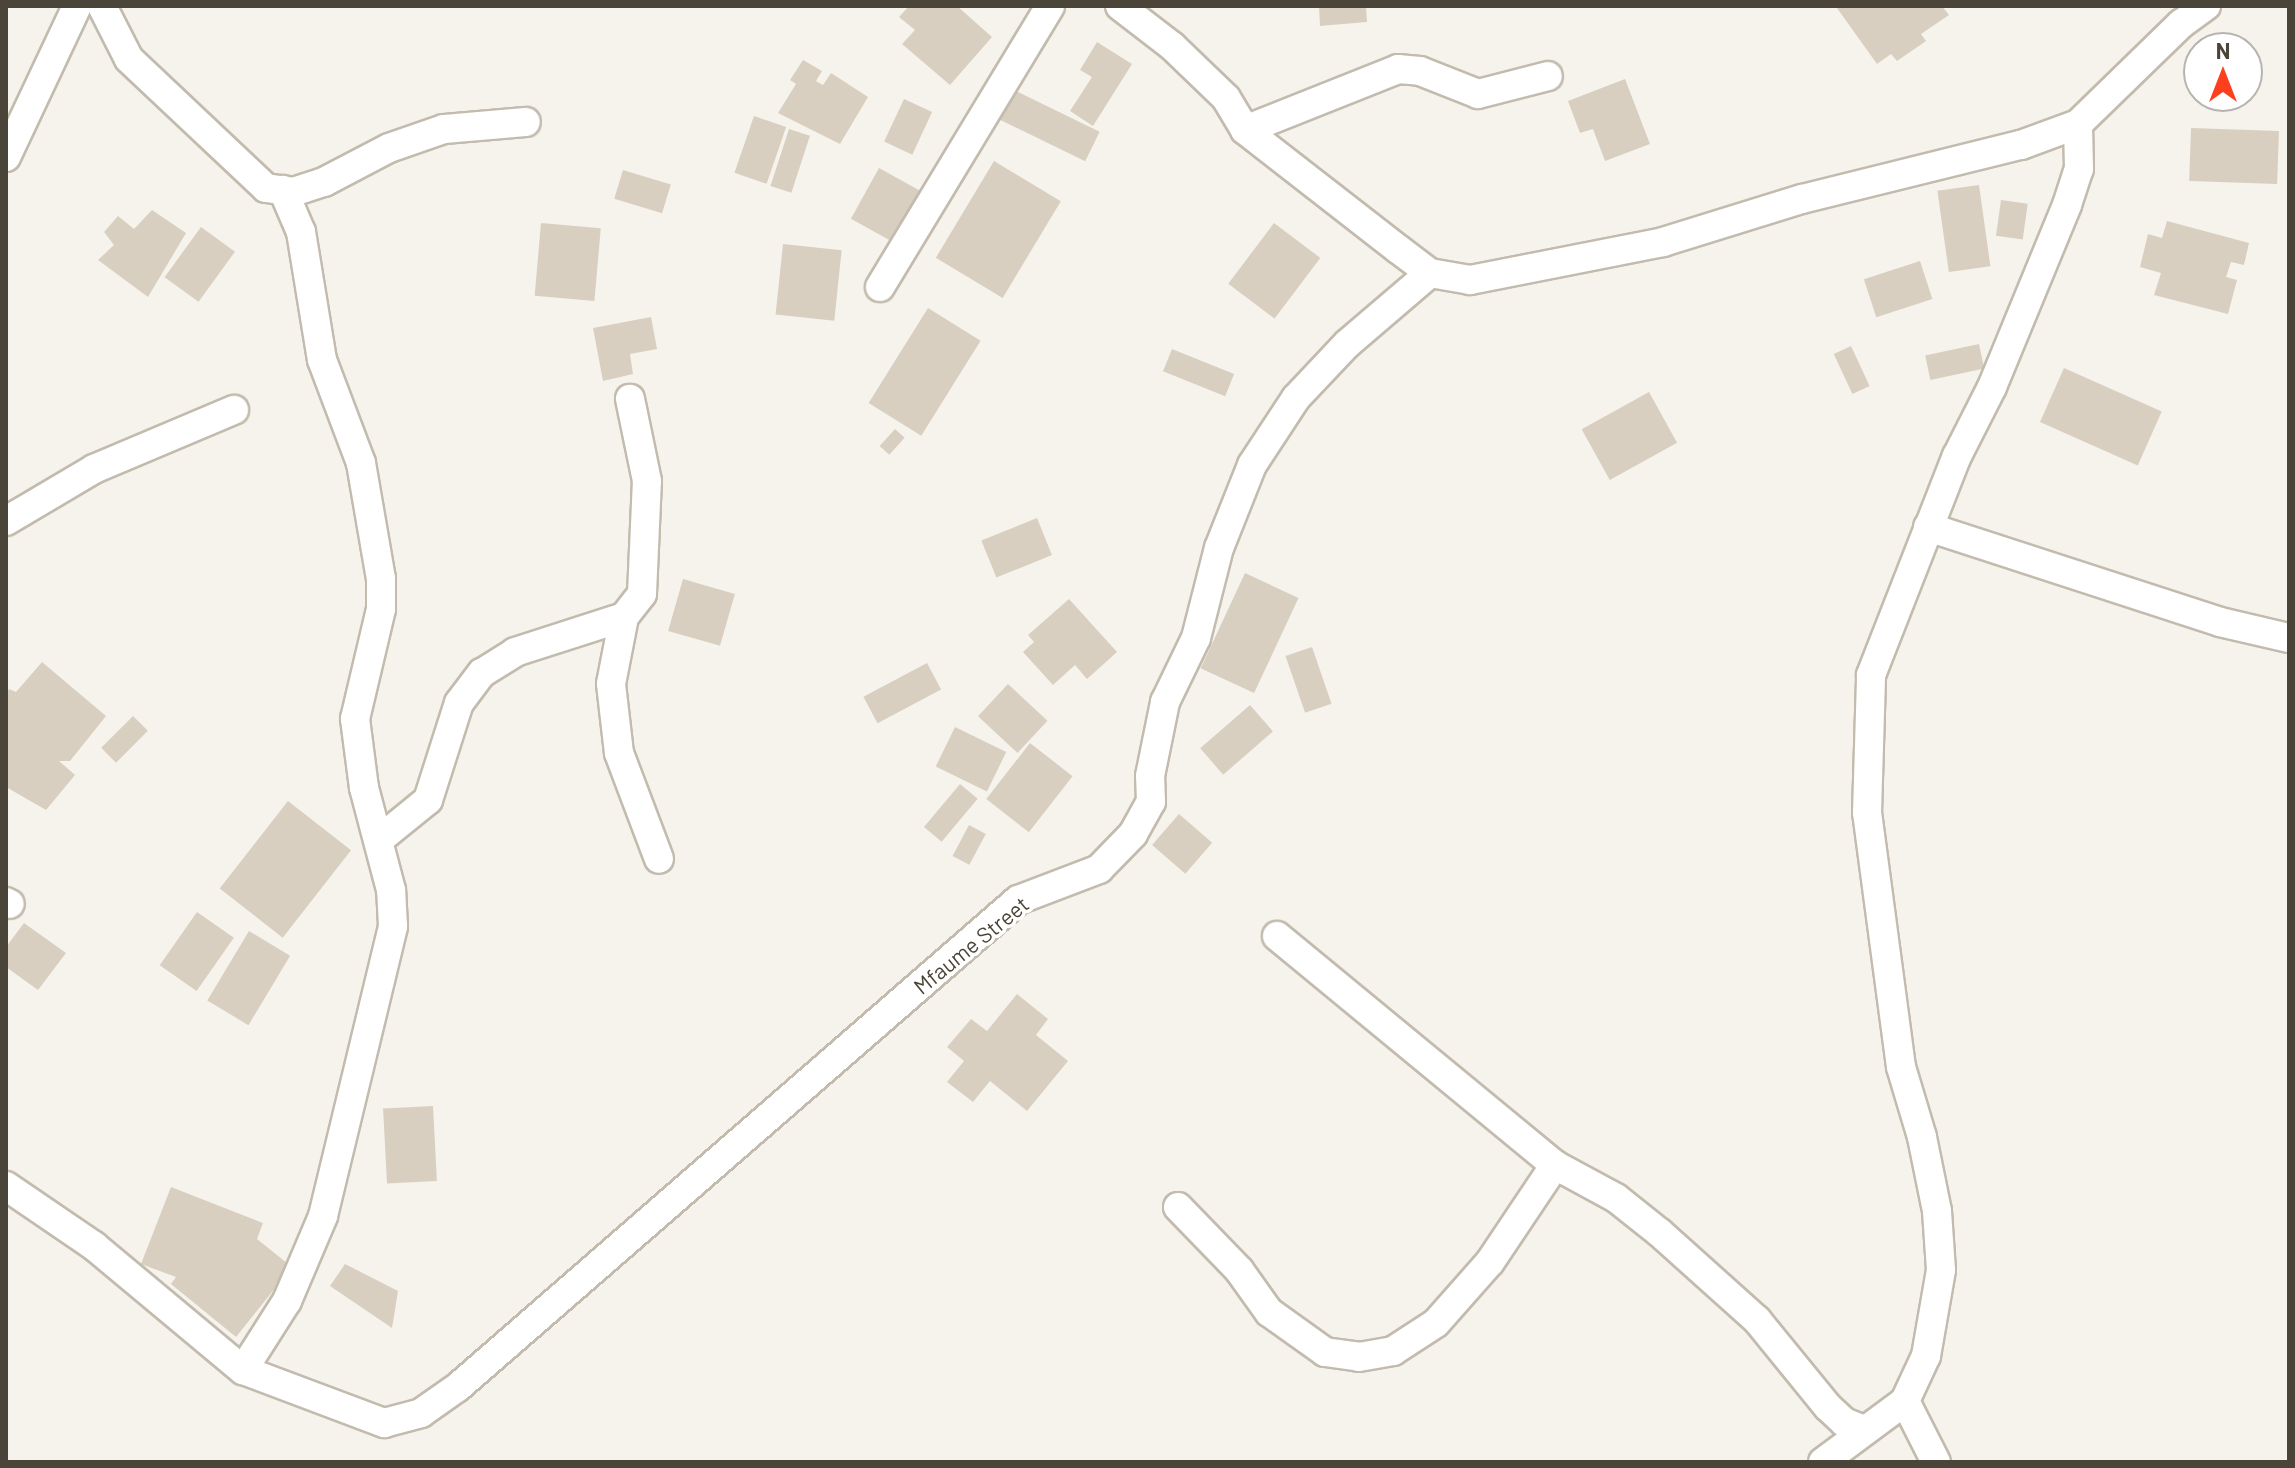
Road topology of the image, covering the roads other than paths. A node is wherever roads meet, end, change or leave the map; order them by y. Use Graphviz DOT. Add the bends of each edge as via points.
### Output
graph roads {
  1 [pos="77,6"];
  2 [pos="102,6"];
  3 [pos="1050,6"];
  4 [pos="1120,6"];
  5 [pos="2206,6"];
  6 [pos="1548,76"];
  7 [pos="526,122"];
  8 [pos="2078,124"];
  9 [pos="1245,130"];
  10 [pos="6,157"];
  11 [pos="283,190"];
  12 [pos="1430,273"];
  13 [pos="880,287"];
  14 [pos="630,399"];
  15 [pos="234,410"];
  16 [pos="6,521"];
  17 [pos="1928,527"];
  18 [pos="624,617"];
  19 [pos="2289,638"];
  20 [pos="380,839"];
  21 [pos="659,859"];
  22 [pos="1277,936"];
  23 [pos="1555,1165"];
  24 [pos="6,1186"];
  25 [pos="1178,1207"];
  26 [pos="243,1370"];
  27 [pos="1905,1401"];
  28 [pos="1864,1430"];
  29 [pos="1823,1462"];
  30 [pos="1936,1462"];
  1 -- 10 [label="street"];
  2 -- 11 [label="street" via="129,59 266,188"];
  3 -- 13 [label="street"];
  4 -- 9 [label="street" via="1226,98"];
  5 -- 8 [label="street"];
  6 -- 9 [label="street" via="1478,94 1420,71 1398,69"];
  7 -- 11 [label="street" via="444,129 389,148 324,182"];
  8 -- 12 [label="street" via="2021,145 1802,199 1663,242 1470,280"];
  8 -- 17 [label="street" via="2079,169 2067,205"];
  9 -- 12 [label="street"];
  11 -- 20 [label="street" via="301,232 322,360 361,463 381,579 381,609 355,719 364,788"];
  12 -- 26 [label="street, Mfaume Street" via="1347,344 1296,398 1252,465 1219,548 1196,638 1165,702 1150,776 1151,802 1133,834 1099,869 1018,900 458,1387 421,1413 384,1423"];
  14 -- 18 [label="street" via="647,481 647,564 642,594"];
  15 -- 16 [label="street" via="94,469"];
  17 -- 19 [label="street" via="2220,622"];
  17 -- 27 [label="street" via="1871,675 1867,813 1901,1067 1922,1137 1941,1270 1926,1356"];
  18 -- 20 [label="street" via="515,652 482,673 459,703 428,800"];
  18 -- 21 [label="street" via="611,684 619,753"];
  20 -- 26 [label="street" via="391,890 389,960 323,1216 287,1301"];
  22 -- 23 [label="street"];
  23 -- 25 [label="street" via="1490,1262 1436,1323 1393,1351 1359,1357 1325,1352 1269,1312 1239,1270"];
  23 -- 28 [label="street" via="1616,1198 1660,1233 1757,1320 1836,1415"];
  24 -- 26 [label="street" via="94,1246"];
  27 -- 28 [label="street"];
  27 -- 30 [label="street"];
  28 -- 29 [label="street"];
}
